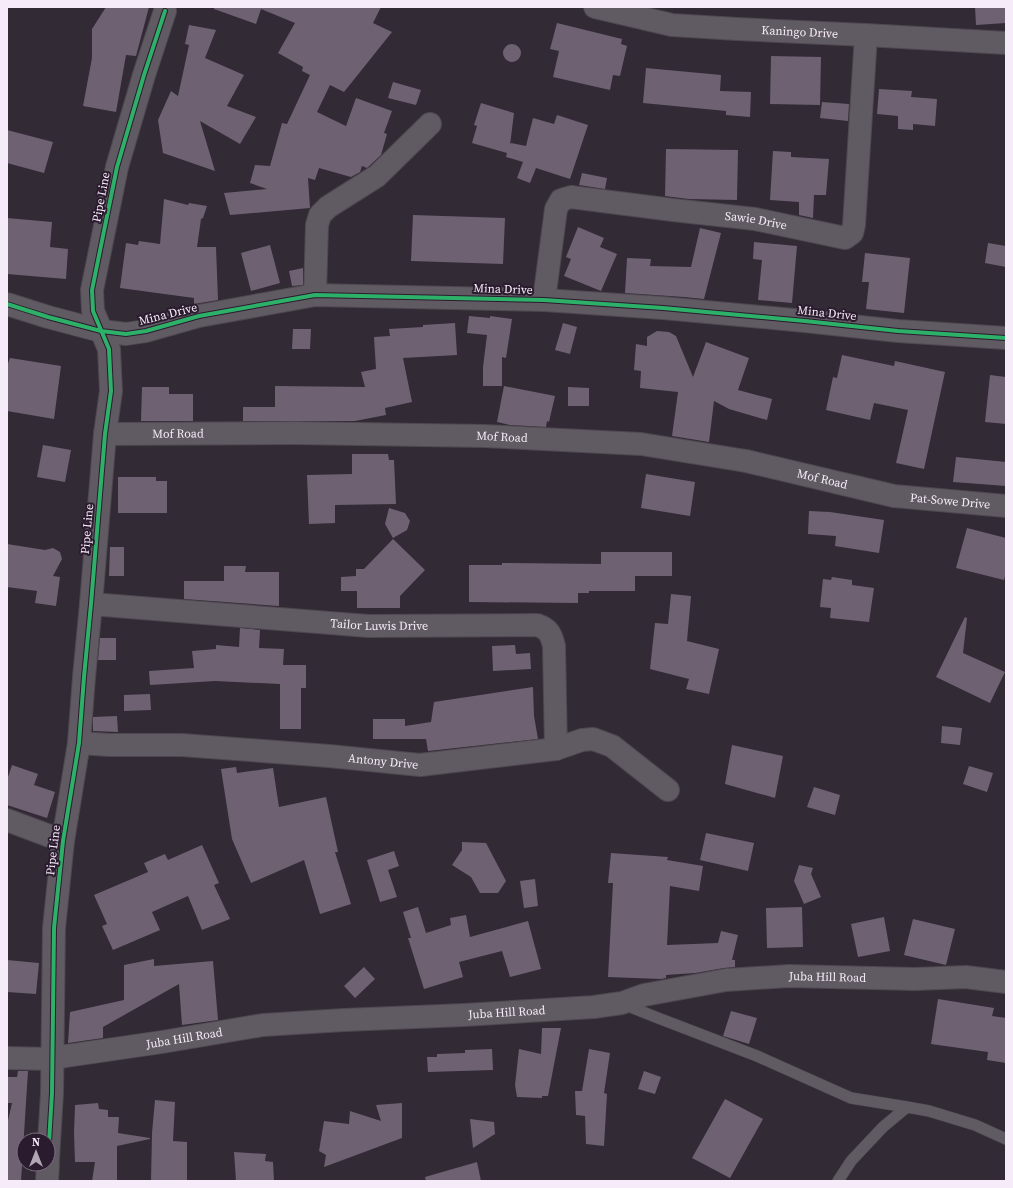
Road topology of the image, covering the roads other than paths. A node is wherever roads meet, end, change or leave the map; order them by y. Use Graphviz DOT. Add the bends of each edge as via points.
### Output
graph roads {
  1 [pos="595,7"];
  2 [pos="165,11"];
  3 [pos="866,35"];
  4 [pos="1006,43"];
  5 [pos="430,124"];
  6 [pos="315,295"];
  7 [pos="544,300"];
  8 [pos="7,304"];
  9 [pos="101,331"];
  10 [pos="1006,338"];
  11 [pos="105,434"];
  12 [pos="894,496"];
  13 [pos="1006,506"];
  14 [pos="91,604"];
  15 [pos="79,743"];
  16 [pos="556,749"];
  17 [pos="668,790"];
  18 [pos="7,820"];
  19 [pos="63,841"];
  20 [pos="1006,982"];
  21 [pos="622,1003"];
  22 [pos="7,1058"];
  23 [pos="52,1059"];
  24 [pos="907,1107"];
  25 [pos="50,1132"];
  26 [pos="1006,1139"];
  27 [pos="838,1181"];
  1 -- 3 [label="street, Kaningo Drive" via="672,25"];
  2 -- 9 [label="street, Pipe Line" via="117,166 92,290 93,311"];
  3 -- 4 [label="street, Kaningo Drive"];
  3 -- 7 [label="street, Sawie Drive" via="852,233 845,238 755,219 571,197 561,200 556,209"];
  5 -- 6 [label="street" via="377,176 328,207 320,215 317,225"];
  6 -- 7 [label="street, Mina Drive"];
  6 -- 9 [label="street, Mina Drive" via="199,316 146,331 126,334"];
  7 -- 10 [label="street, Mina Drive" via="797,320 898,332"];
  8 -- 9 [label="street, Mina Drive"];
  9 -- 11 [label="street, Pipe Line" via="109,349 111,391"];
  11 -- 12 [label="street, Mof Road" via="296,433 484,436 641,444 746,461"];
  11 -- 14 [label="street, Pipe Line"];
  12 -- 13 [label="street, Pat-Sowe Drive"];
  14 -- 15 [label="street, Pipe Line"];
  14 -- 16 [label="street, Tailor Luwis Drive" via="368,626 537,625 545,628 552,637 554,646"];
  15 -- 16 [label="street, Antony Drive" via="182,745 420,765"];
  15 -- 19 [label="street, Pipe Line"];
  16 -- 17 [label="street, Antony Drive" via="582,740 594,739 612,746"];
  18 -- 19 [label="street"];
  19 -- 23 [label="street, Pipe Line" via="54,928"];
  20 -- 21 [label="street, Juba Hill Road" via="966,977 915,979 789,976 726,980 644,995"];
  21 -- 23 [label="street, Juba Hill Road" via="480,1014 263,1025"];
  21 -- 24 [label="lane" via="757,1056 851,1098"];
  22 -- 23 [label="street, Juba Hill Road"];
  23 -- 25 [label="street, Pipe Line"];
  24 -- 26 [label="lane" via="975,1125"];
  24 -- 27 [label="lane" via="851,1161"];
}
